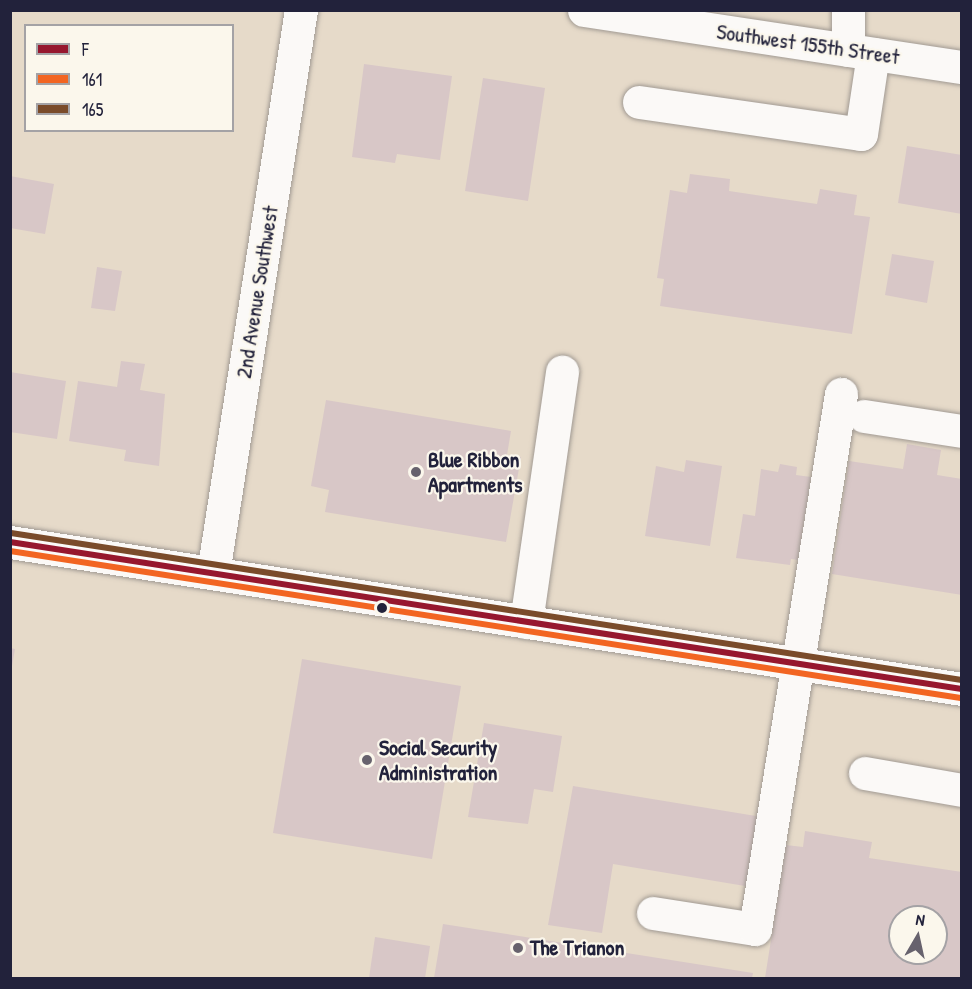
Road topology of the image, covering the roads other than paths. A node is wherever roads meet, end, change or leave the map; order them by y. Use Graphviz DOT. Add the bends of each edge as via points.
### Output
graph roads {
  1 [pos="301,10"];
  2 [pos="584,10"];
  3 [pos="848,10"];
  4 [pos="861,52"];
  5 [pos="962,67"];
  6 [pos="639,102"];
  7 [pos="562,372"];
  8 [pos="962,431"];
  9 [pos="10,542"];
  10 [pos="213,573"];
  11 [pos="526,622"];
  12 [pos="796,663"];
  13 [pos="962,689"];
  14 [pos="865,773"];
  15 [pos="962,790"];
  16 [pos="653,913"];
  1 -- 10 [label="main road, 2nd Avenue Southwest"];
  2 -- 4 [label="main road, Southwest 155th Street"];
  3 -- 4 [label="main road"];
  4 -- 5 [label="main road, Southwest 155th Street"];
  4 -- 6 [label="main road" via="861,134"];
  7 -- 11 [label="main road"];
  8 -- 12 [label="main road" via="852,405"];
  9 -- 10 [label="main road"];
  10 -- 11 [label="main road"];
  11 -- 12 [label="main road"];
  12 -- 13 [label="main road"];
  12 -- 16 [label="main road" via="755,929"];
  14 -- 15 [label="main road"];
}
